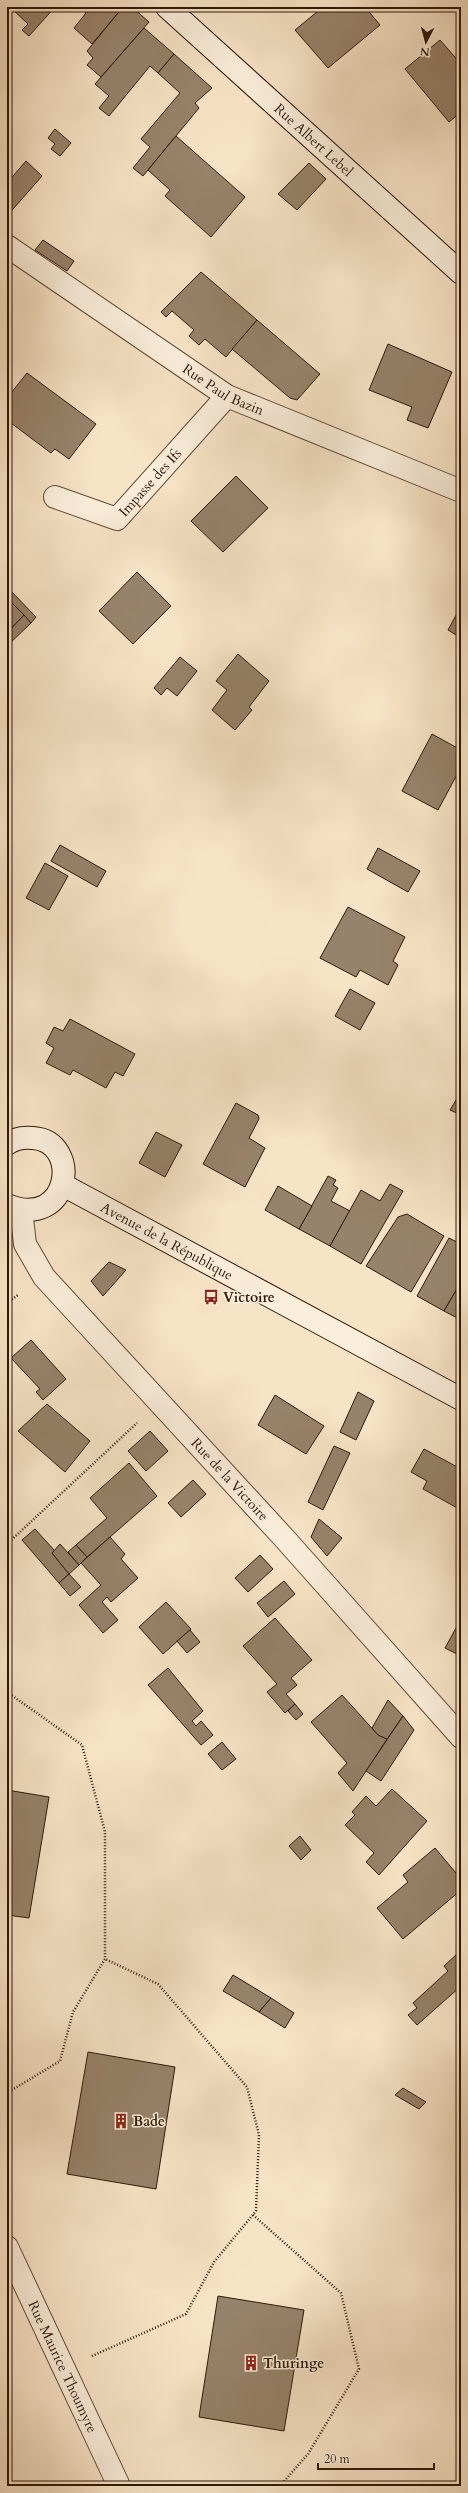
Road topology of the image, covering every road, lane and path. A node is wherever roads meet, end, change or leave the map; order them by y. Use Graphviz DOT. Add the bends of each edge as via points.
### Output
graph roads {
  1 [pos="167,7"];
  2 [pos="7,246"];
  3 [pos="461,273"];
  4 [pos="228,396"];
  5 [pos="461,491"];
  6 [pos="55,496"];
  7 [pos="8,1142"];
  8 [pos="63,1185"];
  9 [pos="14,1207"];
  10 [pos="461,1399"];
  11 [pos="160,1403"];
  12 [pos="7,1544"];
  13 [pos="7,1692"];
  14 [pos="461,1737"];
  15 [pos="105,1959"];
  16 [pos="7,2093"];
  17 [pos="253,2215"];
  18 [pos="7,2247"];
  19 [pos="64,2369"];
  20 [pos="119,2486"];
  21 [pos="280,2486"];
  1 -- 3 [label="street, Rue Albert Lebel"];
  2 -- 4 [label="street, Rue Paul Bazin"];
  4 -- 5 [label="street, Rue Paul Bazin"];
  4 -- 6 [label="street, Impasse des Ifs" via="117,519"];
  7 -- 8 [label="street" via="23,1137 38,1138 51,1145 60,1156 65,1171"];
  8 -- 9 [label="street" via="47,1206 34,1210"];
  8 -- 10 [label="street, Avenue de la République"];
  9 -- 11 [label="street, Rue de la Victoire" via="25,1244 44,1277"];
  11 -- 12 [label="path"];
  11 -- 14 [label="street, Rue de la Victoire"];
  13 -- 15 [label="path" via="82,1745 105,1832"];
  15 -- 16 [label="path" via="73,2012 60,2061"];
  15 -- 17 [label="path" via="158,1984 246,2088 259,2135 256,2211"];
  17 -- 19 [label="path" via="214,2262 186,2314"];
  17 -- 21 [label="path" via="341,2293 359,2368 308,2454"];
  18 -- 19 [label="street, Rue Maurice Thoumyre"];
  19 -- 20 [label="street, Rue Maurice Thoumyre"];
}
